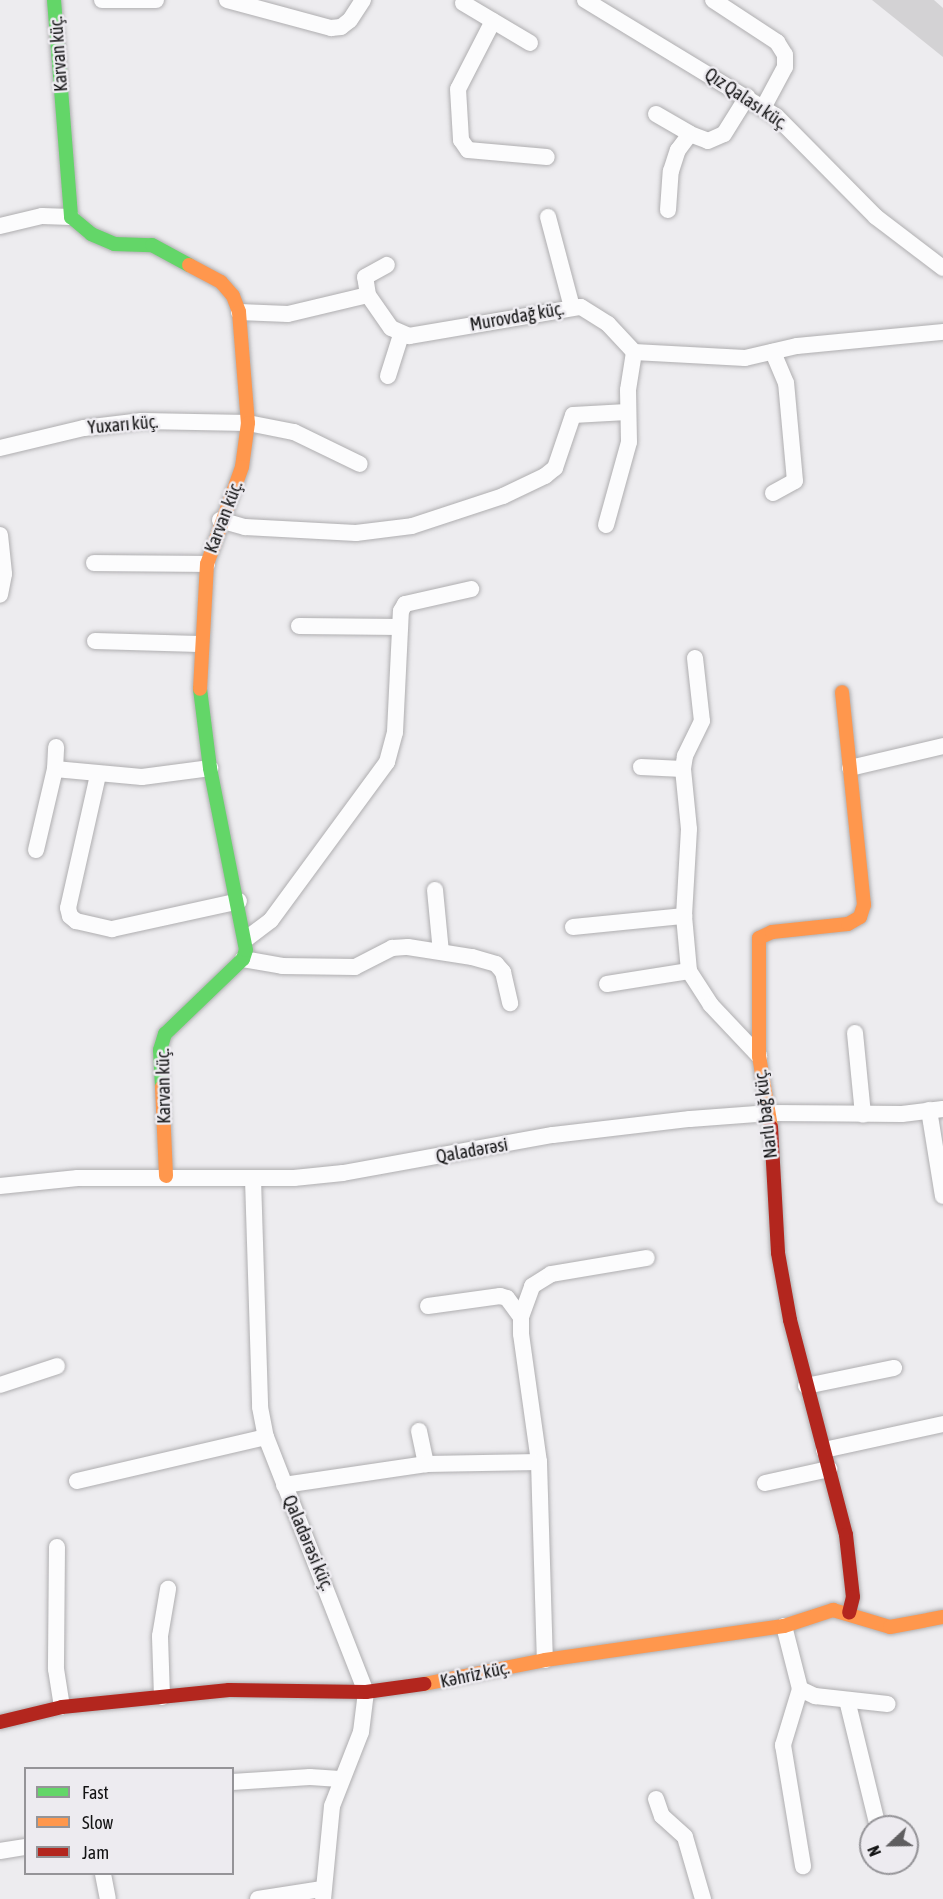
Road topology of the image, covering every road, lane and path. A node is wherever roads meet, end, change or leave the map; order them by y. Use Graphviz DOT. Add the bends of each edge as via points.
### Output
graph roads {
  1 [pos="54,0"];
  2 [pos="102,0"];
  3 [pos="156,0"];
  4 [pos="227,0"];
  5 [pos="363,0"];
  6 [pos="585,0"];
  7 [pos="713,0"];
  8 [pos="462,1"];
  9 [pos="493,21"];
  10 [pos="530,43"];
  11 [pos="747,97"];
  12 [pos="763,108"];
  13 [pos="656,114"];
  14 [pos="690,134"];
  15 [pos="546,157"];
  16 [pos="668,210"];
  17 [pos="71,217"];
  18 [pos="548,217"];
  19 [pos="0,226"];
  20 [pos="387,265"];
  21 [pos="943,268"];
  22 [pos="368,295"];
  23 [pos="572,307"];
  24 [pos="238,312"];
  25 [pos="943,332"];
  26 [pos="401,335"];
  27 [pos="634,352"];
  28 [pos="773,352"];
  29 [pos="388,376"];
  30 [pos="627,412"];
  31 [pos="248,423"];
  32 [pos="0,448"];
  33 [pos="360,464"];
  34 [pos="773,493"];
  35 [pos="220,520"];
  36 [pos="606,525"];
  37 [pos="0,535"];
  38 [pos="94,563"];
  39 [pos="207,564"];
  40 [pos="1,587"];
  41 [pos="471,589"];
  42 [pos="299,626"];
  43 [pos="400,627"];
  44 [pos="95,641"];
  45 [pos="199,644"];
  46 [pos="695,658"];
  47 [pos="842,692"];
  48 [pos="943,746"];
  49 [pos="56,747"];
  50 [pos="641,766"];
  51 [pos="210,768"];
  52 [pos="850,768"];
  53 [pos="55,769"];
  54 [pos="683,769"];
  55 [pos="98,775"];
  56 [pos="36,850"];
  57 [pos="435,890"];
  58 [pos="239,901"];
  59 [pos="684,916"];
  60 [pos="573,927"];
  61 [pos="246,939"];
  62 [pos="441,952"];
  63 [pos="243,959"];
  64 [pos="689,971"];
  65 [pos="607,984"];
  66 [pos="510,1003"];
  67 [pos="855,1033"];
  68 [pos="759,1056"];
  69 [pos="936,1109"];
  70 [pos="770,1113"];
  71 [pos="863,1115"];
  72 [pos="166,1176"];
  73 [pos="253,1179"];
  74 [pos="0,1186"];
  75 [pos="943,1196"];
  76 [pos="647,1258"];
  77 [pos="428,1306"];
  78 [pos="521,1317"];
  79 [pos="57,1366"];
  80 [pos="894,1368"];
  81 [pos="0,1385"];
  82 [pos="806,1386"];
  83 [pos="943,1424"];
  84 [pos="419,1431"];
  85 [pos="266,1437"];
  86 [pos="824,1450"];
  87 [pos="539,1462"];
  88 [pos="426,1464"];
  89 [pos="829,1469"];
  90 [pos="77,1481"];
  91 [pos="765,1483"];
  92 [pos="284,1485"];
  93 [pos="57,1547"];
  94 [pos="168,1589"];
  95 [pos="849,1613"];
  96 [pos="943,1617"];
  97 [pos="784,1626"];
  98 [pos="545,1660"];
  99 [pos="800,1689"];
  100 [pos="366,1692"];
  101 [pos="162,1697"];
  102 [pos="846,1700"];
  103 [pos="888,1704"];
  104 [pos="62,1707"];
  105 [pos="0,1722"];
  106 [pos="340,1779"];
  107 [pos="234,1782"];
  108 [pos="656,1800"];
  109 [pos="875,1815"];
  110 [pos="24,1847"];
  111 [pos="0,1851"];
  112 [pos="803,1866"];
  113 [pos="103,1875"];
  114 [pos="322,1894"];
  115 [pos="108,1899"];
  116 [pos="258,1899"];
  117 [pos="703,1899"];
  1 -- 17 [label="street, Karvan küç."];
  2 -- 3 [label="street"];
  4 -- 5 [label="street" via="331,28 350,20"];
  6 -- 11 [label="street, Qız Qalası küç."];
  7 -- 12 [label="street" via="777,42 785,55 785,67"];
  8 -- 9 [label="street"];
  9 -- 10 [label="street"];
  9 -- 15 [label="street" via="459,89 461,140 468,150"];
  11 -- 12 [label="street, Qız Qalası küç."];
  11 -- 14 [label="street" via="716,140"];
  12 -- 21 [label="street, Qız Qalası küç." via="788,126 876,217"];
  13 -- 14 [label="street"];
  14 -- 16 [label="street" via="678,150 671,171"];
  17 -- 19 [label="street" via="42,216"];
  17 -- 24 [label="street, Karvan küç." via="106,241 152,245 221,282 233,296"];
  18 -- 23 [label="street"];
  20 -- 22 [label="street" via="363,280"];
  22 -- 24 [label="street" via="288,314"];
  22 -- 26 [label="street" via="391,328"];
  23 -- 26 [label="street, Murovdağ küç."];
  23 -- 27 [label="street, Murovdağ küç." via="593,312"];
  24 -- 31 [label="street, Karvan küç."];
  25 -- 28 [label="street" via="797,346"];
  26 -- 29 [label="street"];
  27 -- 28 [label="street" via="745,358"];
  27 -- 30 [label="street"];
  28 -- 34 [label="street" via="786,383 795,481"];
  30 -- 35 [label="street" via="573,415 555,468 545,476 503,496 412,526 356,533 245,527"];
  30 -- 36 [label="street" via="627,455"];
  31 -- 32 [label="street, Yuxarı küç." via="142,421 84,428"];
  31 -- 33 [label="street, Yuxarı küç." via="294,432"];
  31 -- 35 [label="street, Karvan küç." via="242,467"];
  35 -- 39 [label="street, Karvan küç."];
  37 -- 40 [label="street"];
  38 -- 39 [label="street"];
  39 -- 45 [label="street, Karvan küç."];
  41 -- 43 [label="street" via="405,604"];
  42 -- 43 [label="street"];
  43 -- 61 [label="street" via="395,732 387,762 271,920"];
  44 -- 45 [label="street"];
  45 -- 51 [label="street, Karvan küç." via="202,722"];
  46 -- 54 [label="street" via="702,721"];
  47 -- 52 [label="street, Narlı bağ küç."];
  48 -- 52 [label="street"];
  49 -- 53 [label="street"];
  50 -- 54 [label="street"];
  51 -- 55 [label="street" via="142,777"];
  51 -- 58 [label="street, Karvan küç."];
  52 -- 68 [label="street, Narlı bağ küç." via="864,905 861,917 848,924 772,932 759,938"];
  53 -- 55 [label="street"];
  53 -- 56 [label="street"];
  54 -- 59 [label="street" via="689,829"];
  55 -- 58 [label="street" via="68,908 70,916 76,921 112,929"];
  57 -- 62 [label="street"];
  58 -- 61 [label="street, Karvan küç."];
  59 -- 60 [label="street"];
  59 -- 64 [label="street"];
  61 -- 63 [label="street, Karvan küç."];
  62 -- 63 [label="street" via="392,948 355,967 282,966"];
  62 -- 66 [label="street" via="496,964 503,972"];
  63 -- 72 [label="street, Karvan küç." via="165,1034 160,1050"];
  64 -- 65 [label="street"];
  64 -- 68 [label="street" via="711,1005"];
  67 -- 71 [label="street"];
  68 -- 70 [label="street, Narlı bağ küç."];
  69 -- 71 [label="street, Qaladərəsi"];
  69 -- 75 [label="street"];
  70 -- 71 [label="street, Qaladərəsi"];
  70 -- 73 [label="street, Qaladərəsi" via="554,1136 343,1173"];
  70 -- 82 [label="street, Narlı bağ küç." via="778,1253"];
  72 -- 73 [label="street, Qaladərəsi"];
  72 -- 74 [label="street, Qaladərəsi" via="78,1178"];
  73 -- 85 [label="street, Qaladərəsi küç." via="260,1407"];
  76 -- 78 [label="street" via="540,1278 532,1286"];
  77 -- 78 [label="street" via="500,1296 507,1298"];
  78 -- 87 [label="street"];
  79 -- 81 [label="street"];
  80 -- 82 [label="street"];
  82 -- 86 [label="street, Narlı bağ küç."];
  83 -- 86 [label="street"];
  84 -- 88 [label="street"];
  85 -- 90 [label="street"];
  85 -- 92 [label="street, Qaladərəsi küç."];
  86 -- 89 [label="street, Narlı bağ küç."];
  87 -- 88 [label="street"];
  87 -- 98 [label="street"];
  88 -- 92 [label="street" via="369,1469"];
  89 -- 91 [label="street"];
  89 -- 95 [label="street, Narlı bağ küç." via="846,1535 853,1597"];
  92 -- 100 [label="street, Qaladərəsi küç."];
  93 -- 104 [label="street" via="56,1669"];
  94 -- 101 [label="street" via="160,1636"];
  95 -- 96 [label="street, Kəhriz küç." via="890,1627"];
  95 -- 97 [label="street, Kəhriz küç." via="833,1610"];
  97 -- 98 [label="street, Kəhriz küç."];
  97 -- 99 [label="street"];
  98 -- 100 [label="street, Kəhriz küç." via="422,1686"];
  99 -- 102 [label="street"];
  99 -- 112 [label="street" via="783,1744"];
  100 -- 101 [label="street, Kəhriz küç." via="229,1690"];
  100 -- 106 [label="street, Qaladərəsi küç." via="361,1732"];
  101 -- 104 [label="street, Kəhriz küç."];
  102 -- 103 [label="street"];
  102 -- 109 [label="street"];
  104 -- 105 [label="street, Kəhriz küç."];
  106 -- 107 [label="street"];
  106 -- 114 [label="street, Qaladərəsi küç." via="326,1836"];
  108 -- 117 [label="street" via="662,1816 685,1837"];
  110 -- 111 [label="street"];
  113 -- 115 [label="street"];
  114 -- 116 [label="street"];
}
